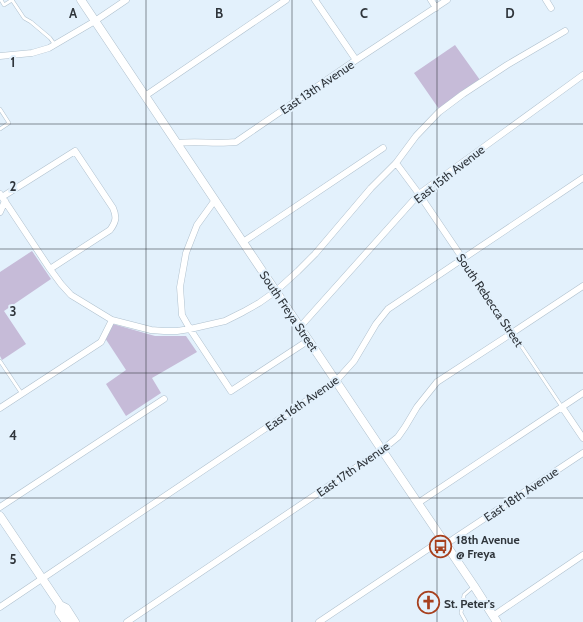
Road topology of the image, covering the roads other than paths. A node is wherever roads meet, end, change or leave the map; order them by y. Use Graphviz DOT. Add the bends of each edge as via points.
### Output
graph roads {
  1 [pos="1,0"];
  2 [pos="12,0"];
  3 [pos="81,0"];
  4 [pos="126,0"];
  5 [pos="286,0"];
  6 [pos="315,0"];
  7 [pos="431,0"];
  8 [pos="447,0"];
  9 [pos="546,0"];
  10 [pos="436,8"];
  11 [pos="551,8"];
  12 [pos="95,21"];
  13 [pos="565,31"];
  14 [pos="55,45"];
  15 [pos="0,56"];
  16 [pos="356,60"];
  17 [pos="583,75"];
  18 [pos="145,96"];
  19 [pos="0,111"];
  20 [pos="0,129"];
  21 [pos="177,143"];
  22 [pos="383,148"];
  23 [pos="396,164"];
  24 [pos="583,178"];
  25 [pos="419,194"];
  26 [pos="2,197"];
  27 [pos="215,200"];
  28 [pos="0,212"];
  29 [pos="243,242"];
  30 [pos="463,259"];
  31 [pos="50,269"];
  32 [pos="583,286"];
  33 [pos="276,291"];
  34 [pos="112,320"];
  35 [pos="300,327"];
  36 [pos="190,329"];
  37 [pos="512,333"];
  38 [pos="309,340"];
  39 [pos="0,361"];
  40 [pos="336,381"];
  41 [pos="583,393"];
  42 [pos="22,394"];
  43 [pos="164,399"];
  44 [pos="562,407"];
  45 [pos="0,408"];
  46 [pos="583,438"];
  47 [pos="382,450"];
  48 [pos="583,452"];
  49 [pos="418,503"];
  50 [pos="0,507"];
  51 [pos="0,516"];
  52 [pos="446,544"];
  53 [pos="583,555"];
  54 [pos="42,579"];
  55 [pos="474,586"];
  56 [pos="60,605"];
  57 [pos="0,607"];
  58 [pos="495,619"];
  59 [pos="465,621"];
  60 [pos="66,622"];
  61 [pos="75,622"];
  62 [pos="127,622"];
  63 [pos="319,622"];
  64 [pos="461,622"];
  1 -- 2 [label="lane" via="4,5"];
  2 -- 14 [label="lane" via="24,18"];
  3 -- 12 [label="main road, South Freya Street"];
  4 -- 12 [label="street"];
  5 -- 18 [label="street"];
  6 -- 16 [label="street"];
  7 -- 10 [label="street"];
  8 -- 10 [label="street, East 13th Avenue"];
  9 -- 11 [label="street"];
  10 -- 16 [label="street, East 13th Avenue"];
  12 -- 14 [label="street"];
  12 -- 18 [label="main road, South Freya Street"];
  13 -- 23 [label="street" via="507,65 439,112 416,136"];
  14 -- 15 [label="street" via="32,53"];
  16 -- 21 [label="street, East 13th Avenue" via="236,142"];
  17 -- 25 [label="street, East 15th Avenue"];
  18 -- 21 [label="main road, South Freya Street"];
  19 -- 20 [label="lane" via="9,123"];
  21 -- 27 [label="main road, South Freya Street"];
  22 -- 29 [label="street"];
  23 -- 25 [label="street, South Rebecca Street"];
  23 -- 33 [label="street" via="371,188 311,258"];
  24 -- 30 [label="street, East 16th Avenue"];
  25 -- 30 [label="street, South Rebecca Street"];
  25 -- 35 [label="street, East 15th Avenue"];
  26 -- 28 [label="street"];
  26 -- 31 [label="street"];
  26 -- 31 [label="street" via="75,150 113,208 116,214 115,223 110,230"];
  27 -- 29 [label="main road, South Freya Street"];
  27 -- 36 [label="street" via="196,224 186,253 180,287 182,315"];
  29 -- 33 [label="main road, South Freya Street"];
  30 -- 37 [label="lane, South Rebecca Street"];
  30 -- 40 [label="street, East 16th Avenue" via="388,309 354,361"];
  31 -- 34 [label="street" via="71,295"];
  32 -- 37 [label="street, East 17th Avenue"];
  33 -- 35 [label="main road, South Freya Street"];
  33 -- 36 [label="street" via="259,304 225,320"];
  34 -- 36 [label="street" via="151,330"];
  34 -- 42 [label="street" via="101,342"];
  35 -- 38 [label="main road, South Freya Street"];
  36 -- 38 [label="street" via="231,391"];
  37 -- 44 [label="lane, South Rebecca Street"];
  37 -- 47 [label="street, East 17th Avenue" via="438,382 417,407 398,437"];
  38 -- 40 [label="main road, South Freya Street"];
  39 -- 42 [label="lane"];
  40 -- 47 [label="main road, South Freya Street"];
  40 -- 54 [label="street, East 16th Avenue"];
  41 -- 44 [label="street"];
  42 -- 45 [label="street"];
  43 -- 50 [label="street"];
  44 -- 46 [label="street, South Rebecca Street"];
  44 -- 49 [label="street"];
  47 -- 49 [label="main road, South Freya Street"];
  47 -- 62 [label="street, East 17th Avenue"];
  48 -- 52 [label="street, East 18th Avenue"];
  49 -- 52 [label="main road, South Freya Street"];
  51 -- 54 [label="main road"];
  52 -- 55 [label="main road, South Freya Street"];
  52 -- 63 [label="street, East 18th Avenue" via="437,543 430,547"];
  53 -- 58 [label="street"];
  54 -- 56 [label="main road"];
  54 -- 57 [label="street, East 16th Avenue"];
  55 -- 58 [label="main road, South Freya Street"];
  55 -- 59 [label="lane" via="464,595 461,613"];
  56 -- 60 [label="main road" via="59,612"];
  56 -- 61 [label="main road" via="66,608"];
  59 -- 64 [label="lane"];
}
